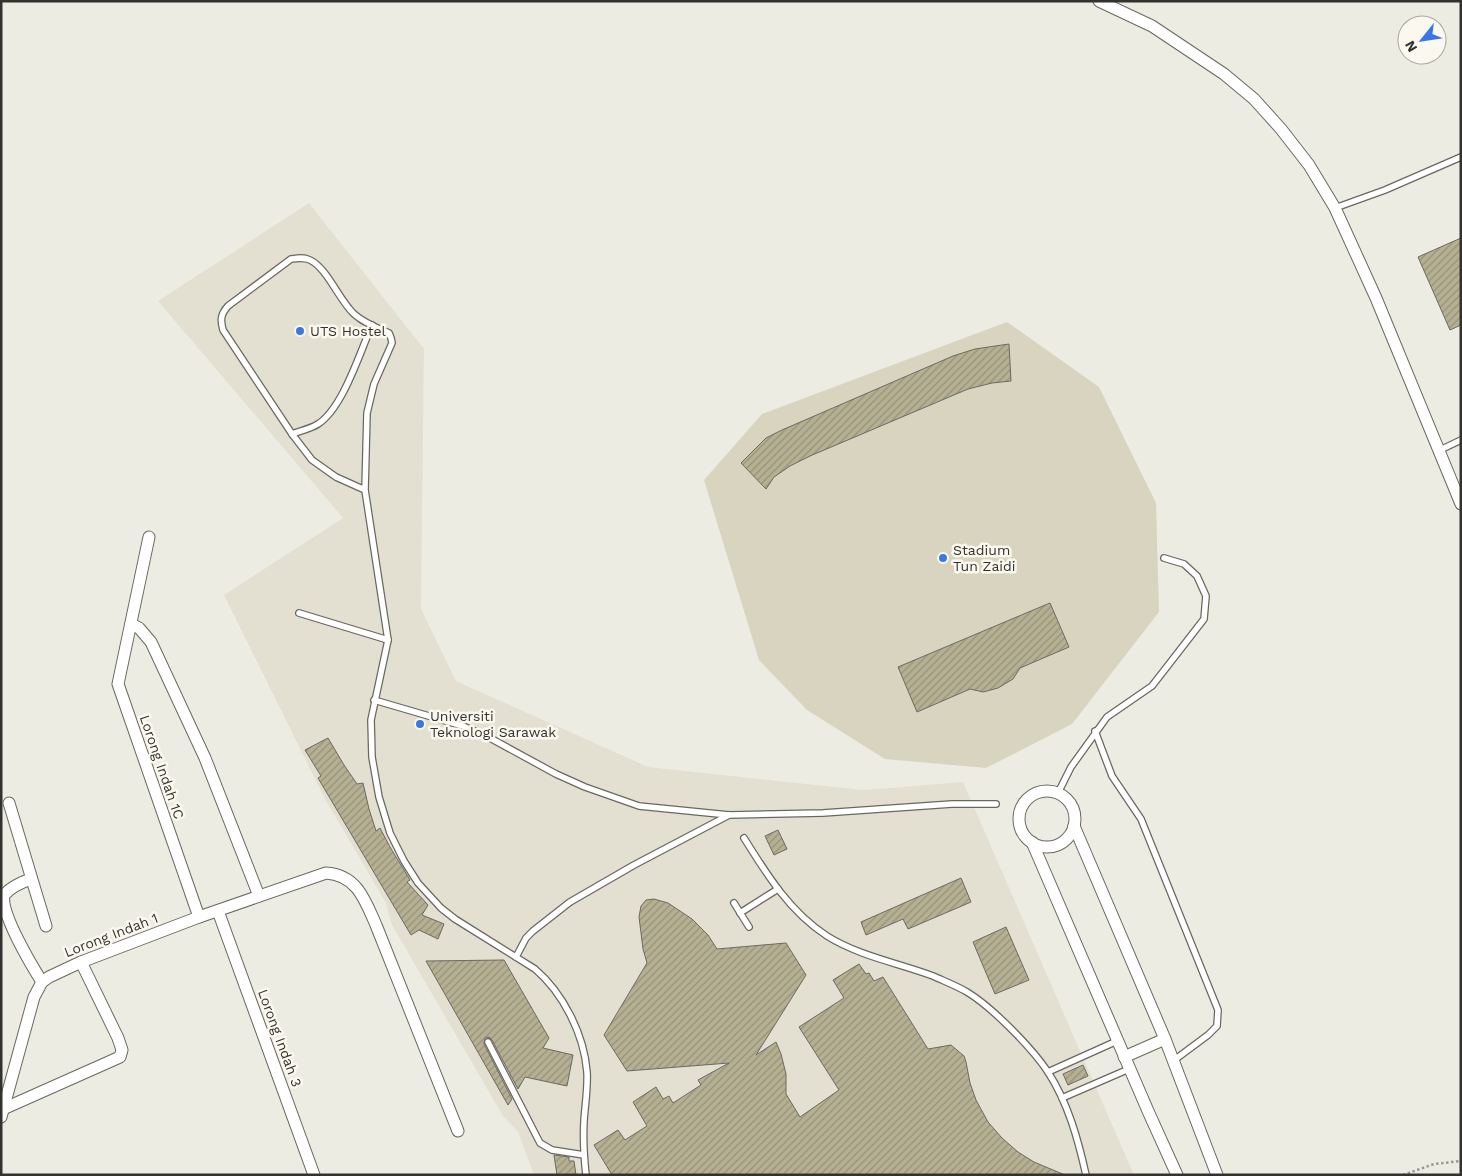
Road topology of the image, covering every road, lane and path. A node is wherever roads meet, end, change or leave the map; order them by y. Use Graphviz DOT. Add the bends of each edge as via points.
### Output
graph roads {
  1 [pos="1100,1"];
  2 [pos="1461,157"];
  3 [pos="1335,208"];
  4 [pos="372,325"];
  5 [pos="292,434"];
  6 [pos="1461,440"];
  7 [pos="1438,451"];
  8 [pos="365,490"];
  9 [pos="1461,504"];
  10 [pos="149,537"];
  11 [pos="1164,558"];
  12 [pos="299,614"];
  13 [pos="131,624"];
  14 [pos="388,640"];
  15 [pos="374,700"];
  16 [pos="1095,731"];
  17 [pos="1058,793"];
  18 [pos="8,803"];
  19 [pos="996,804"];
  20 [pos="729,814"];
  21 [pos="1074,826"];
  22 [pos="744,838"];
  23 [pos="1032,842"];
  24 [pos="31,879"];
  25 [pos="778,889"];
  26 [pos="259,896"];
  27 [pos="734,903"];
  28 [pos="218,911"];
  29 [pos="740,913"];
  30 [pos="199,917"];
  31 [pos="46,926"];
  32 [pos="749,926"];
  33 [pos="516,957"];
  34 [pos="81,962"];
  35 [pos="42,982"];
  36 [pos="1165,1038"];
  37 [pos="1118,1041"];
  38 [pos="488,1042"];
  39 [pos="1124,1057"];
  40 [pos="1173,1061"];
  41 [pos="1129,1068"];
  42 [pos="1048,1072"];
  43 [pos="1062,1098"];
  44 [pos="2,1113"];
  45 [pos="458,1131"];
  46 [pos="584,1155"];
  47 [pos="1461,1161"];
  48 [pos="314,1175"];
  49 [pos="586,1175"];
  50 [pos="1086,1175"];
  51 [pos="1177,1175"];
  52 [pos="1217,1175"];
  53 [pos="1403,1175"];
  1 -- 3 [label="street" via="1161,32 1224,74 1254,100 1309,165"];
  2 -- 3 [label="lane"];
  3 -- 7 [label="street" via="1376,298"];
  4 -- 5 [label="lane" via="331,412 318,424"];
  4 -- 5 [label="lane" via="343,303 320,268 301,257 284,264 222,313 223,330"];
  4 -- 8 [label="lane" via="389,333 392,343 374,384 367,413"];
  5 -- 8 [label="lane" via="312,460 336,477"];
  6 -- 7 [label="lane"];
  7 -- 9 [label="street"];
  8 -- 14 [label="lane"];
  10 -- 13 [label="street, Lorong Indah 1C"];
  11 -- 16 [label="lane" via="1184,564 1197,576 1206,596 1204,619 1152,686 1106,718"];
  12 -- 14 [label="lane"];
  13 -- 26 [label="street" via="151,642 204,758"];
  13 -- 30 [label="street, Lorong Indah 1C" via="118,684 120,694"];
  14 -- 15 [label="lane"];
  15 -- 20 [label="lane" via="463,726 585,787 639,806"];
  15 -- 33 [label="lane" via="370,735 373,770 390,833 404,860 418,883 441,908"];
  16 -- 17 [label="lane"];
  16 -- 40 [label="lane" via="1112,776 1141,819 1218,1010 1217,1026"];
  17 -- 21 [label="street" via="1070,803"];
  17 -- 23 [label="street" via="1043,791 1024,802 1019,820 1025,836"];
  18 -- 24 [label="street"];
  19 -- 20 [label="lane" via="823,813"];
  20 -- 33 [label="lane" via="570,902 526,938"];
  21 -- 23 [label="street" via="1065,840 1057,845 1040,846"];
  21 -- 36 [label="street"];
  22 -- 25 [label="lane"];
  23 -- 37 [label="street"];
  24 -- 31 [label="street"];
  24 -- 35 [label="street" via="19,883 4,895 2,915"];
  25 -- 29 [label="lane"];
  25 -- 42 [label="lane" via="826,935 852,950 934,977 967,992 988,1007"];
  26 -- 28 [label="street, Lorong Indah 1"];
  26 -- 45 [label="street, Lorong Indah 1" via="326,874 339,875 350,881 362,894"];
  27 -- 29 [label="lane"];
  28 -- 30 [label="street, Lorong Indah 1"];
  28 -- 48 [label="street, Lorong Indah 3"];
  29 -- 32 [label="lane"];
  30 -- 34 [label="street, Lorong Indah 1"];
  33 -- 46 [label="lane" via="544,976 574,1023 587,1072"];
  34 -- 35 [label="street, Lorong Indah 1"];
  34 -- 44 [label="street" via="118,1038 122,1050 120,1057"];
  35 -- 44 [label="street" via="34,998"];
  36 -- 39 [label="street"];
  36 -- 40 [label="street"];
  37 -- 39 [label="street"];
  37 -- 42 [label="lane"];
  38 -- 46 [label="lane" via="540,1143 552,1150"];
  39 -- 41 [label="street"];
  40 -- 52 [label="street"];
  41 -- 43 [label="lane"];
  41 -- 51 [label="street"];
  42 -- 43 [label="lane"];
  43 -- 50 [label="lane" via="1077,1137"];
  46 -- 49 [label="lane"];
  47 -- 53 [label="path" via="1434,1164"];
}
